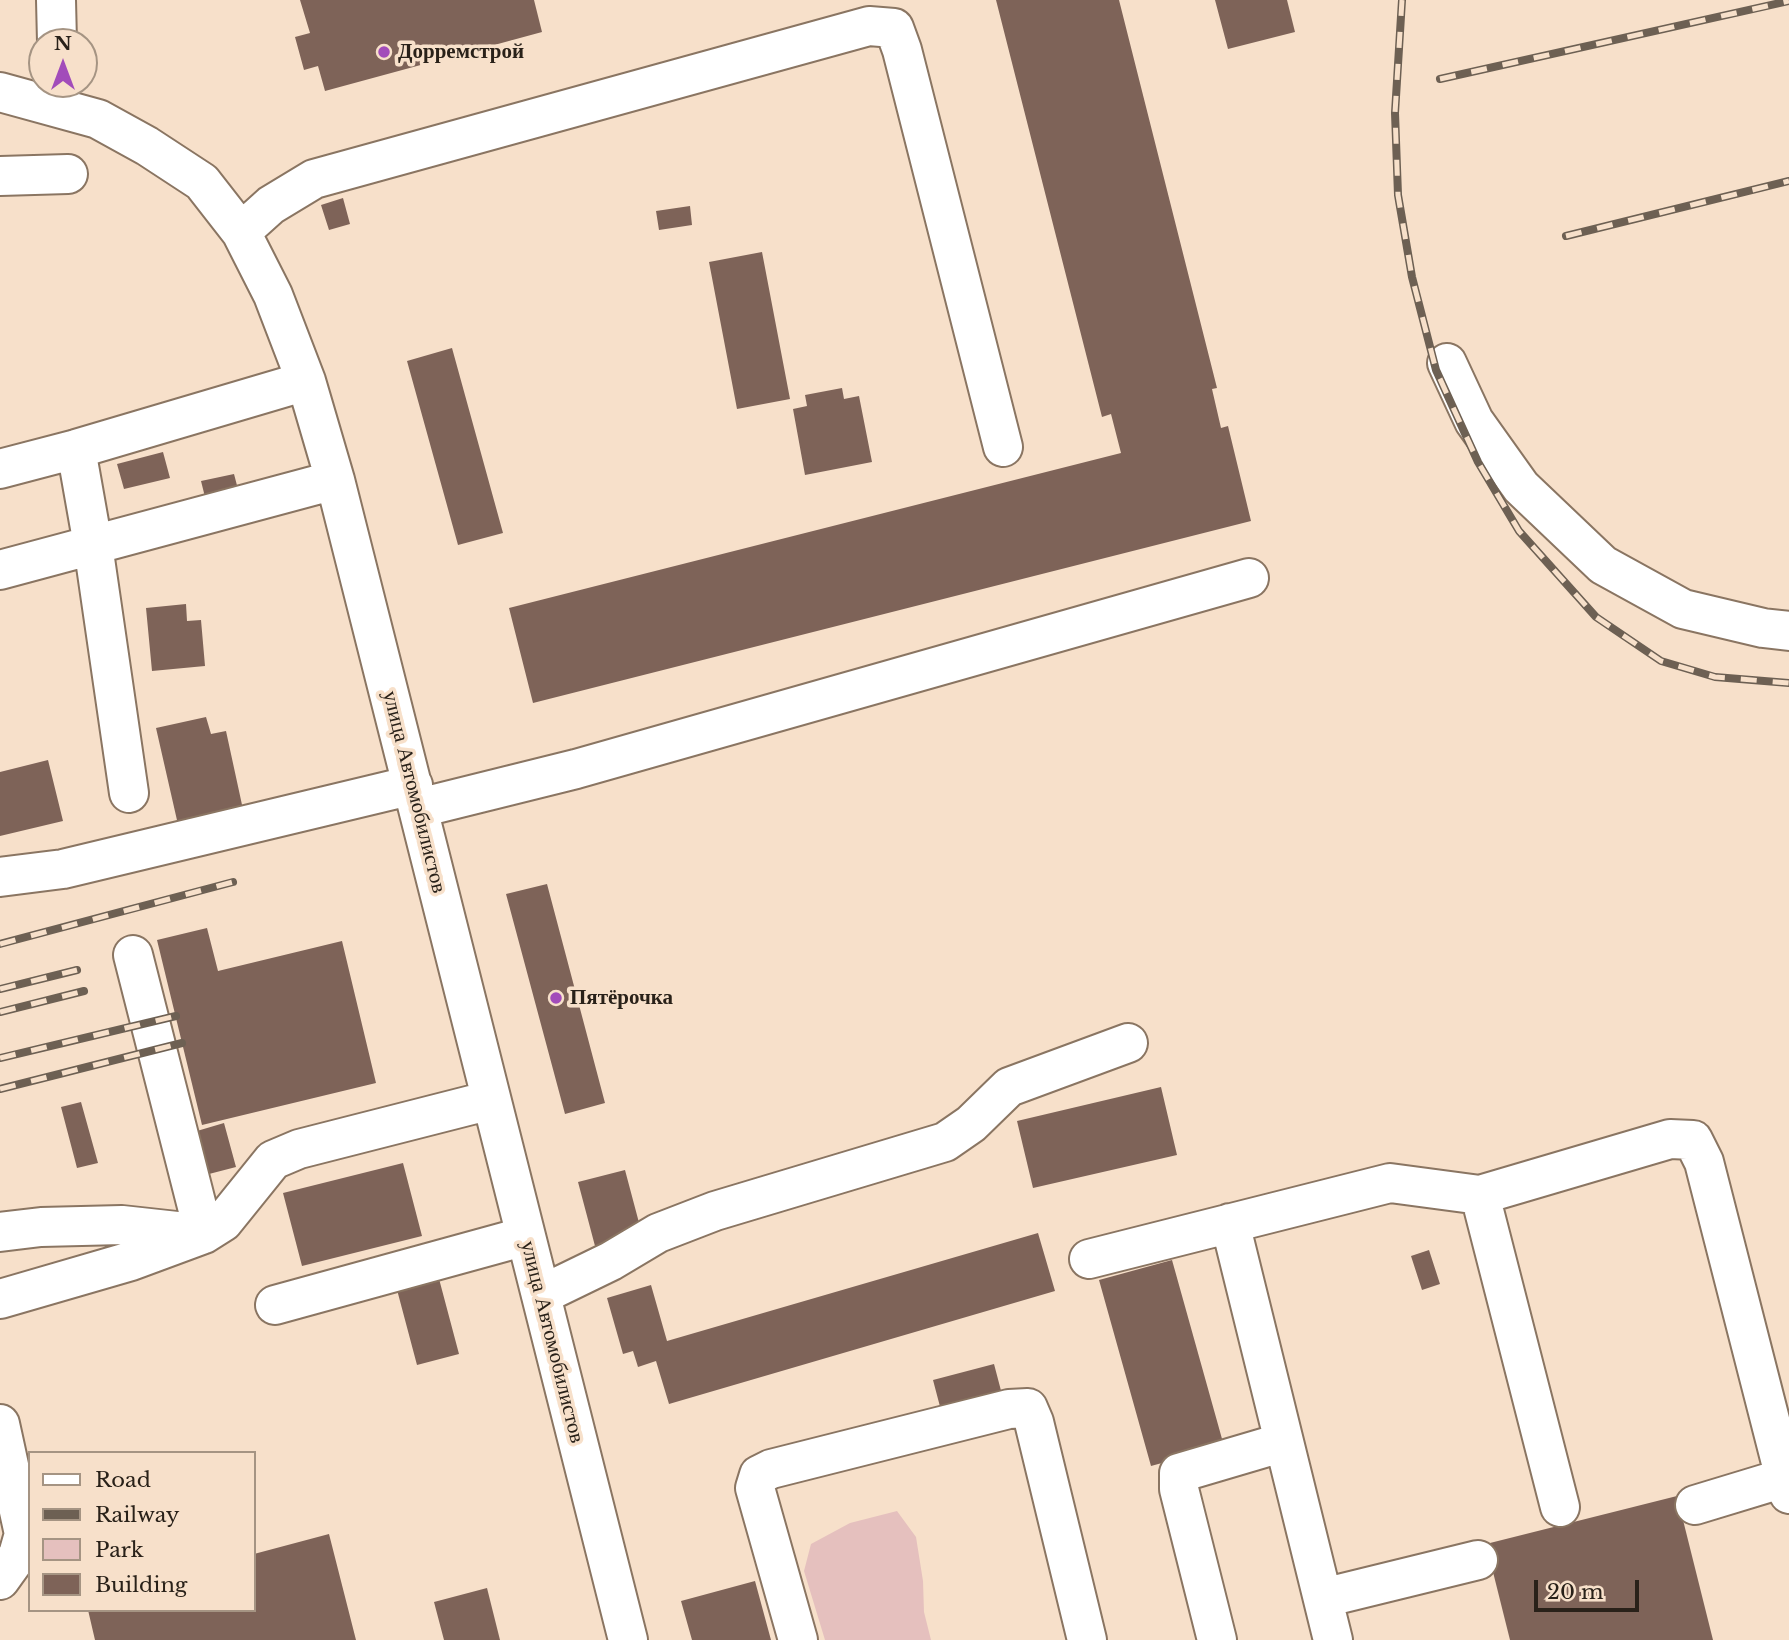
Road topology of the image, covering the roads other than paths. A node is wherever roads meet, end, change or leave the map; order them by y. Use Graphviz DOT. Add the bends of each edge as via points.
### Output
graph roads {
  1 [pos="56,0"];
  2 [pos="57,28"];
  3 [pos="0,92"];
  4 [pos="28,93"];
  5 [pos="56,98"];
  6 [pos="68,174"];
  7 [pos="0,176"];
  8 [pos="241,232"];
  9 [pos="1447,363"];
  10 [pos="306,381"];
  11 [pos="1003,447"];
  12 [pos="76,449"];
  13 [pos="0,469"];
  14 [pos="335,480"];
  15 [pos="93,545"];
  16 [pos="0,570"];
  17 [pos="1250,578"];
  18 [pos="1789,631"];
  19 [pos="129,793"];
  20 [pos="416,796"];
  21 [pos="0,877"];
  22 [pos="133,955"];
  23 [pos="1128,1043"];
  24 [pos="491,1100"];
  25 [pos="1480,1195"];
  26 [pos="1230,1223"];
  27 [pos="0,1232"];
  28 [pos="204,1234"];
  29 [pos="526,1236"];
  30 [pos="1090,1259"];
  31 [pos="541,1295"];
  32 [pos="0,1298"];
  33 [pos="275,1305"];
  34 [pos="0,1424"];
  35 [pos="1284,1442"];
  36 [pos="1787,1486"];
  37 [pos="1695,1505"];
  38 [pos="1560,1507"];
  39 [pos="1478,1560"];
  40 [pos="0,1580"];
  41 [pos="1323,1598"];
  42 [pos="628,1640"];
  43 [pos="798,1640"];
  44 [pos="1087,1640"];
  45 [pos="1217,1640"];
  46 [pos="1334,1640"];
  1 -- 2 [label="street"];
  3 -- 4 [label="street, улица Автомобилистов"];
  5 -- 8 [label="street, улица Автомобилистов" via="147,146 202,182"];
  6 -- 7 [label="street"];
  8 -- 10 [label="street, улица Автомобилистов" via="273,295"];
  8 -- 11 [label="street" via="271,205 314,180 869,26 894,28"];
  9 -- 18 [label="street" via="1474,421 1521,487 1603,565 1682,609"];
  10 -- 12 [label="street"];
  10 -- 14 [label="street, улица Автомобилистов"];
  12 -- 13 [label="street"];
  12 -- 15 [label="street"];
  14 -- 15 [label="street"];
  14 -- 20 [label="street, улица Автомобилистов"];
  15 -- 16 [label="street"];
  15 -- 19 [label="street"];
  17 -- 20 [label="street" via="576,769"];
  20 -- 21 [label="street" via="62,869"];
  20 -- 24 [label="street, улица Автомобилистов"];
  22 -- 28 [label="street"];
  23 -- 31 [label="street" via="1009,1087 945,1142 680,1224"];
  24 -- 28 [label="street" via="299,1149 273,1160 222,1222"];
  24 -- 29 [label="street, улица Автомобилистов"];
  25 -- 26 [label="street" via="1390,1183"];
  25 -- 36 [label="street" via="1670,1139 1693,1140 1704,1162"];
  25 -- 38 [label="street"];
  26 -- 30 [label="street"];
  26 -- 35 [label="street"];
  27 -- 28 [label="street" via="122,1225"];
  28 -- 32 [label="street" via="131,1261"];
  29 -- 31 [label="street, улица Автомобилистов"];
  29 -- 33 [label="street"];
  31 -- 42 [label="street, улица Автомобилистов"];
  34 -- 40 [label="street" via="24,1534 18,1555"];
  35 -- 41 [label="street"];
  35 -- 45 [label="street" via="1180,1473"];
  36 -- 37 [label="street"];
  39 -- 41 [label="street"];
  41 -- 46 [label="street"];
  43 -- 44 [label="street" via="755,1488 759,1475 1009,1409 1028,1408"];
}
